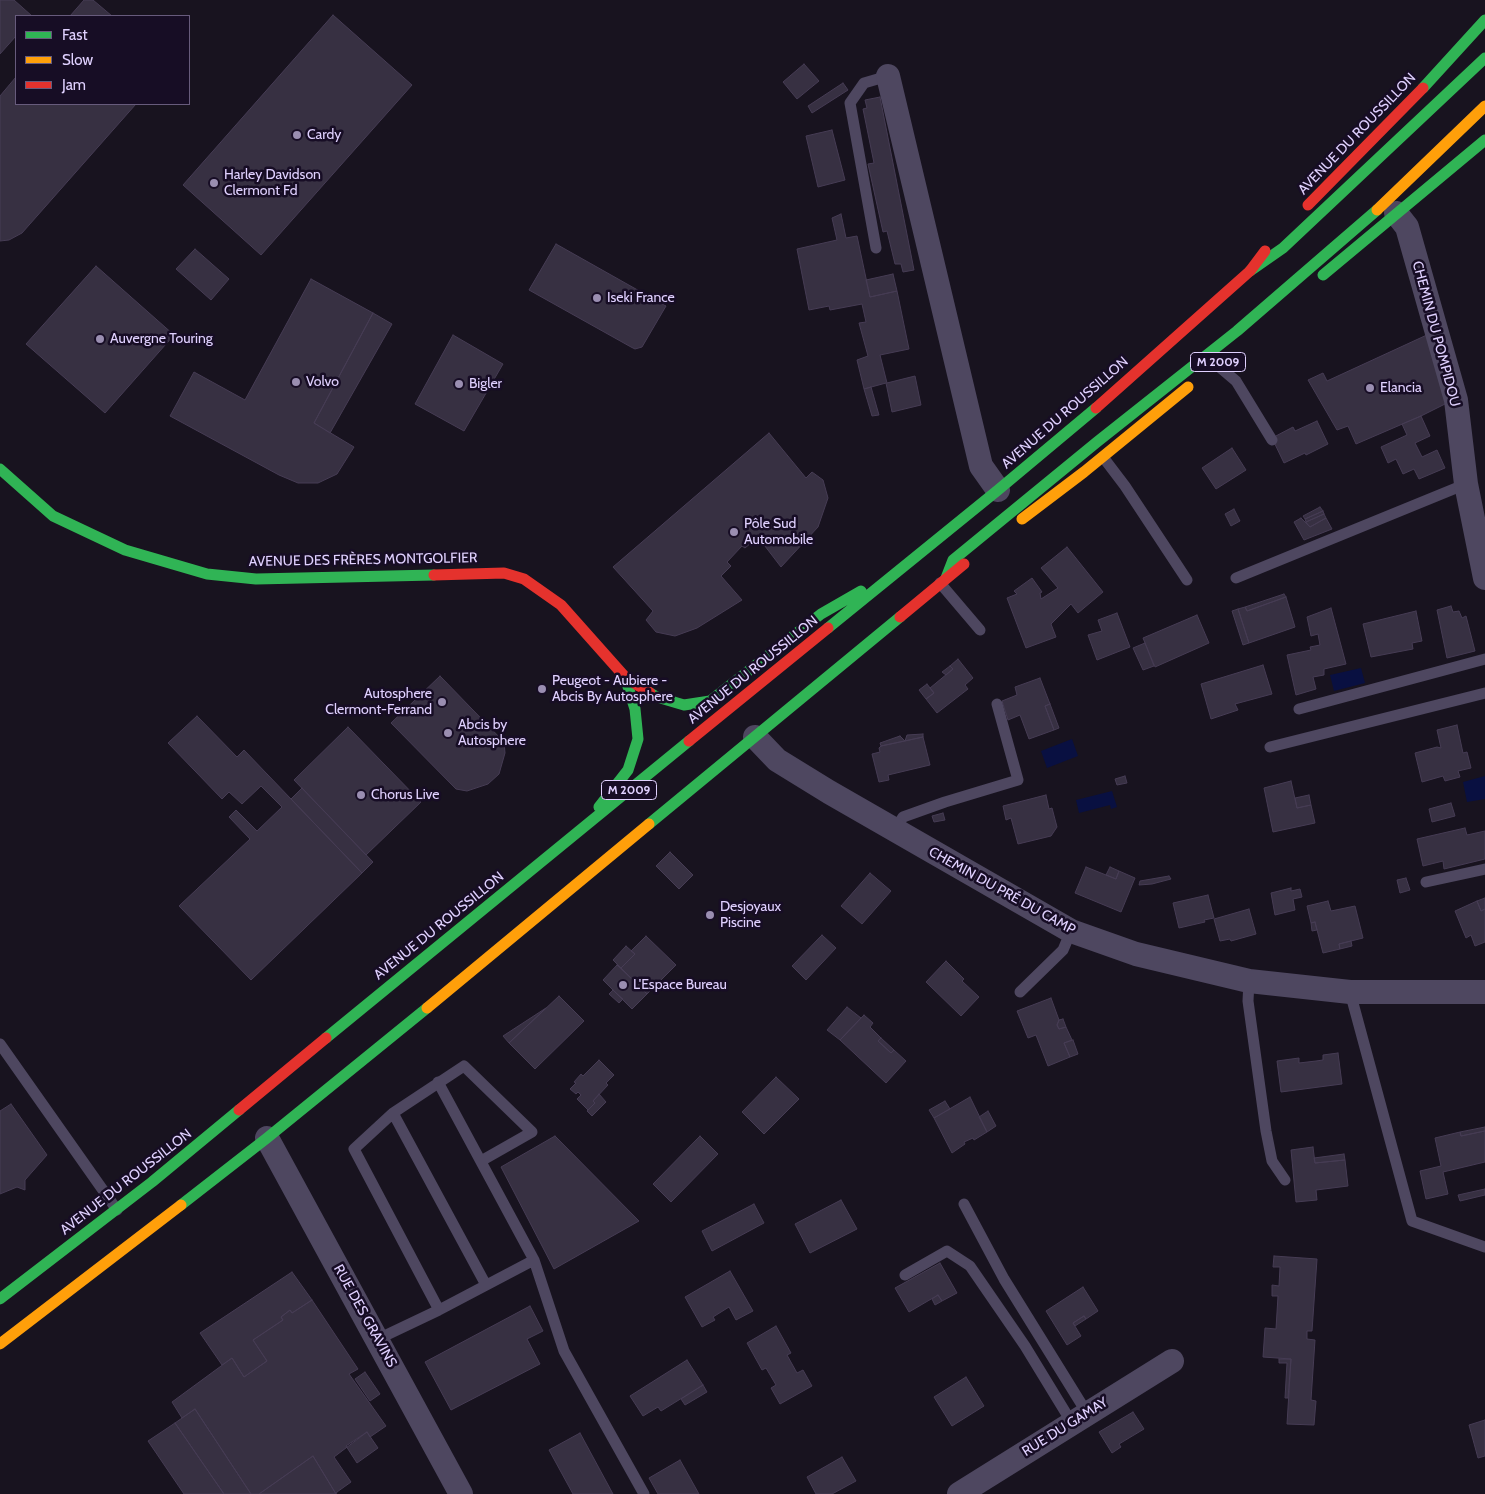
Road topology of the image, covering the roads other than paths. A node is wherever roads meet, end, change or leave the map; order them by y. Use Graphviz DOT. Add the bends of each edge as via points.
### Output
graph roads {
  1 [pos="1485,20"];
  2 [pos="1485,58"];
  3 [pos="888,76"];
  4 [pos="1485,106"];
  5 [pos="1485,140"];
  6 [pos="1301,213"];
  7 [pos="1396,213"];
  8 [pos="1274,240"];
  9 [pos="876,248"];
  10 [pos="1250,271"];
  11 [pos="1315,281"];
  12 [pos="1216,364"];
  13 [pos="1193,382"];
  14 [pos="1272,440"];
  15 [pos="1103,457"];
  16 [pos="0,468"];
  17 [pos="1466,484"];
  18 [pos="998,490"];
  19 [pos="1015,525"];
  20 [pos="1000,537"];
  21 [pos="908,564"];
  22 [pos="1236,578"];
  23 [pos="1485,578"];
  24 [pos="943,580"];
  25 [pos="1187,580"];
  26 [pos="980,630"];
  27 [pos="1485,659"];
  28 [pos="625,677"];
  29 [pos="1485,693"];
  30 [pos="997,704"];
  31 [pos="1299,709"];
  32 [pos="755,737"];
  33 [pos="1270,747"];
  34 [pos="583,827"];
  35 [pos="895,830"];
  36 [pos="1485,869"];
  37 [pos="1426,882"];
  38 [pos="1071,931"];
  39 [pos="1249,980"];
  40 [pos="1020,992"];
  41 [pos="1350,992"];
  42 [pos="1485,992"];
  43 [pos="0,1044"];
  44 [pos="438,1082"];
  45 [pos="393,1113"];
  46 [pos="267,1138"];
  47 [pos="481,1161"];
  48 [pos="1285,1180"];
  49 [pos="964,1204"];
  50 [pos="117,1210"];
  51 [pos="1485,1247"];
  52 [pos="534,1260"];
  53 [pos="905,1275"];
  54 [pos="486,1285"];
  55 [pos="0,1299"];
  56 [pos="438,1310"];
  57 [pos="378,1339"];
  58 [pos="0,1344"];
  59 [pos="1172,1361"];
  60 [pos="1079,1418"];
  61 [pos="462,1494"];
  62 [pos="644,1494"];
  63 [pos="959,1494"];
  1 -- 6 [label="main road, AVENUE DU ROUSSILLON" via="1402,111"];
  2 -- 10 [label="main road" via="1283,248"];
  3 -- 9 [label="lane" via="864,83 850,103"];
  3 -- 18 [label="street" via="981,466"];
  4 -- 24 [label="main road" via="1373,214 1237,331 953,560"];
  5 -- 7 [label="main road"];
  7 -- 11 [label="main road"];
  7 -- 17 [label="street, CHEMIN DU POMPIDOU" via="1407,227 1456,400"];
  8 -- 10 [label="main road, AVENUE DU ROUSSILLON / M 2009"];
  10 -- 18 [label="main road, AVENUE DU ROUSSILLON / M 2009"];
  12 -- 14 [label="lane" via="1236,381"];
  13 -- 15 [label="main road, M 2009"];
  15 -- 19 [label="main road, M 2009"];
  15 -- 25 [label="lane"];
  16 -- 28 [label="main road, AVENUE DES FRÈRES MONTGOLFIER" via="53,516 125,550 207,574 256,579 504,573 524,579 561,605"];
  17 -- 22 [label="lane"];
  17 -- 23 [label="street, CHEMIN DU POMPIDOU"];
  18 -- 21 [label="main road, AVENUE DU ROUSSILLON / M 2009"];
  20 -- 24 [label="main road, M 2009"];
  21 -- 28 [label="main road" via="821,614 710,701 684,706 657,696"];
  21 -- 34 [label="main road, AVENUE DU ROUSSILLON / M 2009"];
  24 -- 26 [label="lane"];
  24 -- 32 [label="main road, M 2009"];
  27 -- 31 [label="lane"];
  28 -- 34 [label="main road" via="635,709 638,739 628,770"];
  29 -- 33 [label="lane"];
  30 -- 35 [label="lane" via="1018,780 903,816"];
  32 -- 35 [label="street, CHEMIN DU PRÉ DU CAMP" via="777,760"];
  32 -- 46 [label="main road, M 2009"];
  34 -- 50 [label="main road, AVENUE DU ROUSSILLON / M 2009"];
  35 -- 38 [label="street, CHEMIN DU PRÉ DU CAMP"];
  36 -- 37 [label="lane"];
  38 -- 39 [label="street, CHEMIN DU PRÉ DU CAMP" via="1136,954"];
  38 -- 40 [label="lane" via="1063,950"];
  39 -- 41 [label="street, CHEMIN DU PRÉ DU CAMP"];
  39 -- 48 [label="lane" via="1248,1001 1266,1131 1272,1162"];
  41 -- 42 [label="street, CHEMIN DU PRÉ DU CAMP"];
  41 -- 51 [label="lane" via="1412,1221"];
  43 -- 50 [label="lane"];
  44 -- 45 [label="lane"];
  44 -- 47 [label="lane"];
  44 -- 47 [label="lane" via="464,1066 532,1132"];
  45 -- 54 [label="lane"];
  45 -- 56 [label="lane" via="354,1149"];
  46 -- 57 [label="street, RUE DES GRAVINS"];
  46 -- 58 [label="main road, M 2009"];
  47 -- 52 [label="lane"];
  49 -- 60 [label="lane"];
  50 -- 55 [label="main road, AVENUE DU ROUSSILLON / M 2009"];
  52 -- 54 [label="lane"];
  52 -- 62 [label="lane" via="564,1351"];
  53 -- 60 [label="lane" via="947,1251 970,1266"];
  54 -- 56 [label="lane"];
  56 -- 57 [label="lane"];
  57 -- 61 [label="street, RUE DES GRAVINS"];
  59 -- 60 [label="street, RUE DU GAMAY"];
  60 -- 63 [label="street, RUE DU GAMAY"];
}
